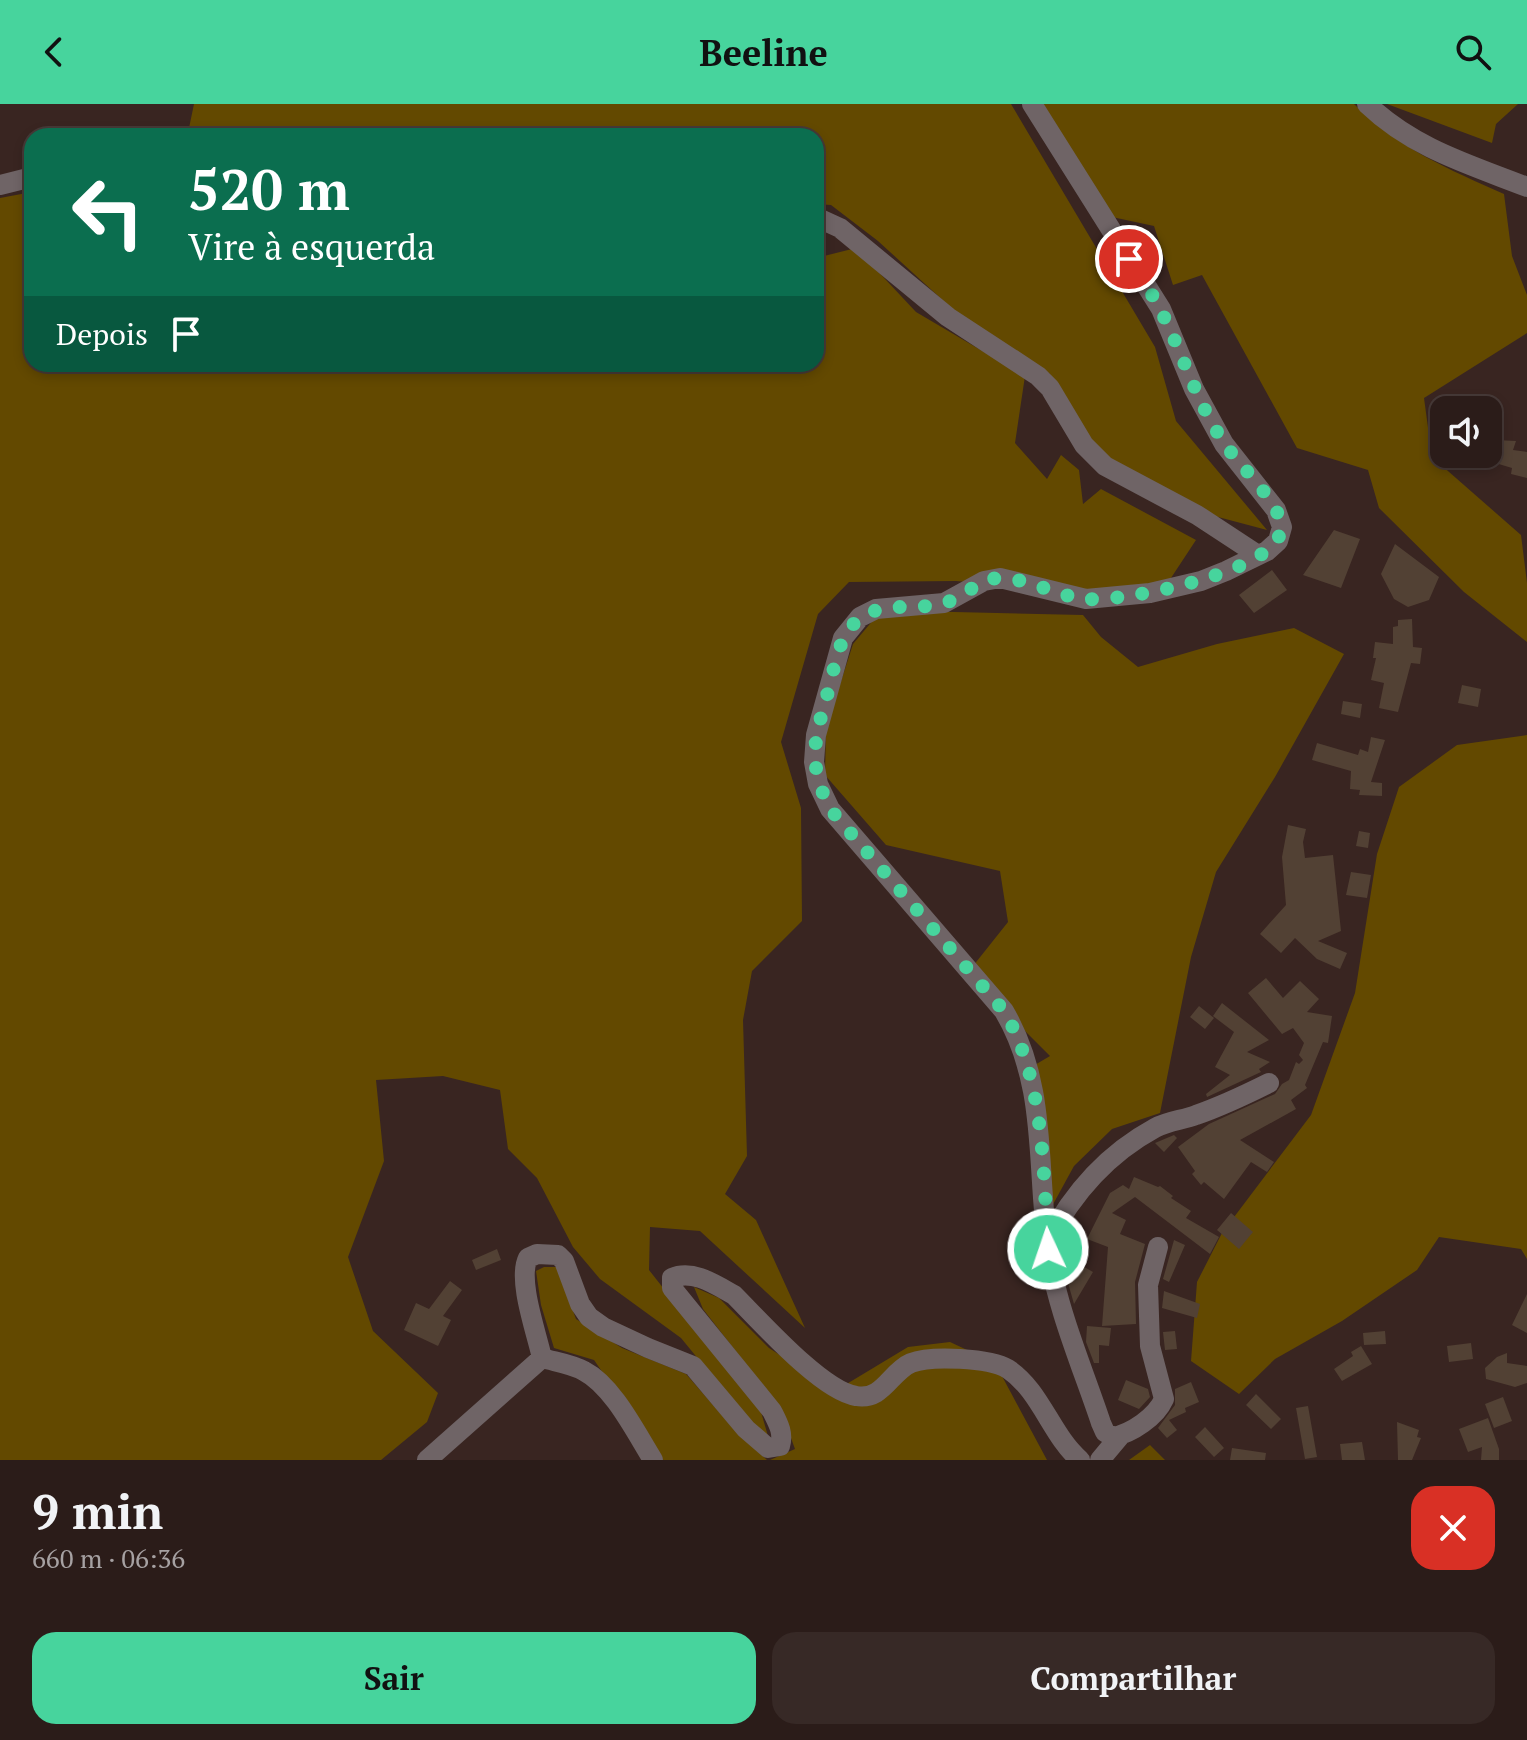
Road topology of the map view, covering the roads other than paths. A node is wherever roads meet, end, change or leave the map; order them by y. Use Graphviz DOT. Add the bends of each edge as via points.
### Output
graph roads {
  1 [pos="1032,104"];
  2 [pos="1367,104"];
  3 [pos="24,179"];
  4 [pos="0,185"];
  5 [pos="1527,187"];
  6 [pos="824,221"];
  7 [pos="1258,555"];
  8 [pos="1269,1083"];
  9 [pos="1047,1242"];
  10 [pos="1158,1247"];
  11 [pos="542,1358"];
  12 [pos="1120,1436"];
  13 [pos="427,1460"];
  14 [pos="653,1460"];
  15 [pos="1080,1460"];
  16 [pos="1100,1460"];
  1 -- 7 [label="street" via="1161,309 1224,444 1276,510 1282,527 1278,541"];
  2 -- 5 [label="street" via="1427,148"];
  3 -- 4 [label="street"];
  6 -- 7 [label="street" via="840,228 948,317 1038,376 1084,445 1105,466"];
  7 -- 9 [label="street" via="1201,581 1106,598 1086,599 991,579 944,603 876,609 860,617 843,638 816,735 818,784 843,826 1013,1027 1026,1061 1042,1145"];
  8 -- 9 [label="street" via="1221,1106 1158,1126 1128,1145 1087,1181"];
  9 -- 12 [label="street" via="1061,1303 1101,1423 1109,1435"];
  10 -- 12 [label="street" via="1148,1285 1150,1346 1164,1399 1154,1415"];
  11 -- 13 [label="street"];
  11 -- 14 [label="street" via="592,1375"];
  11 -- 15 [label="street" via="524,1265 528,1258 548,1253 564,1261 589,1317 693,1366 746,1429 768,1448 780,1446 781,1428 772,1411 672,1288 672,1278 688,1275 734,1295 817,1374 853,1396 875,1395 911,1363 928,1360 994,1363 1008,1369"];
  12 -- 16 [label="street"];
}
